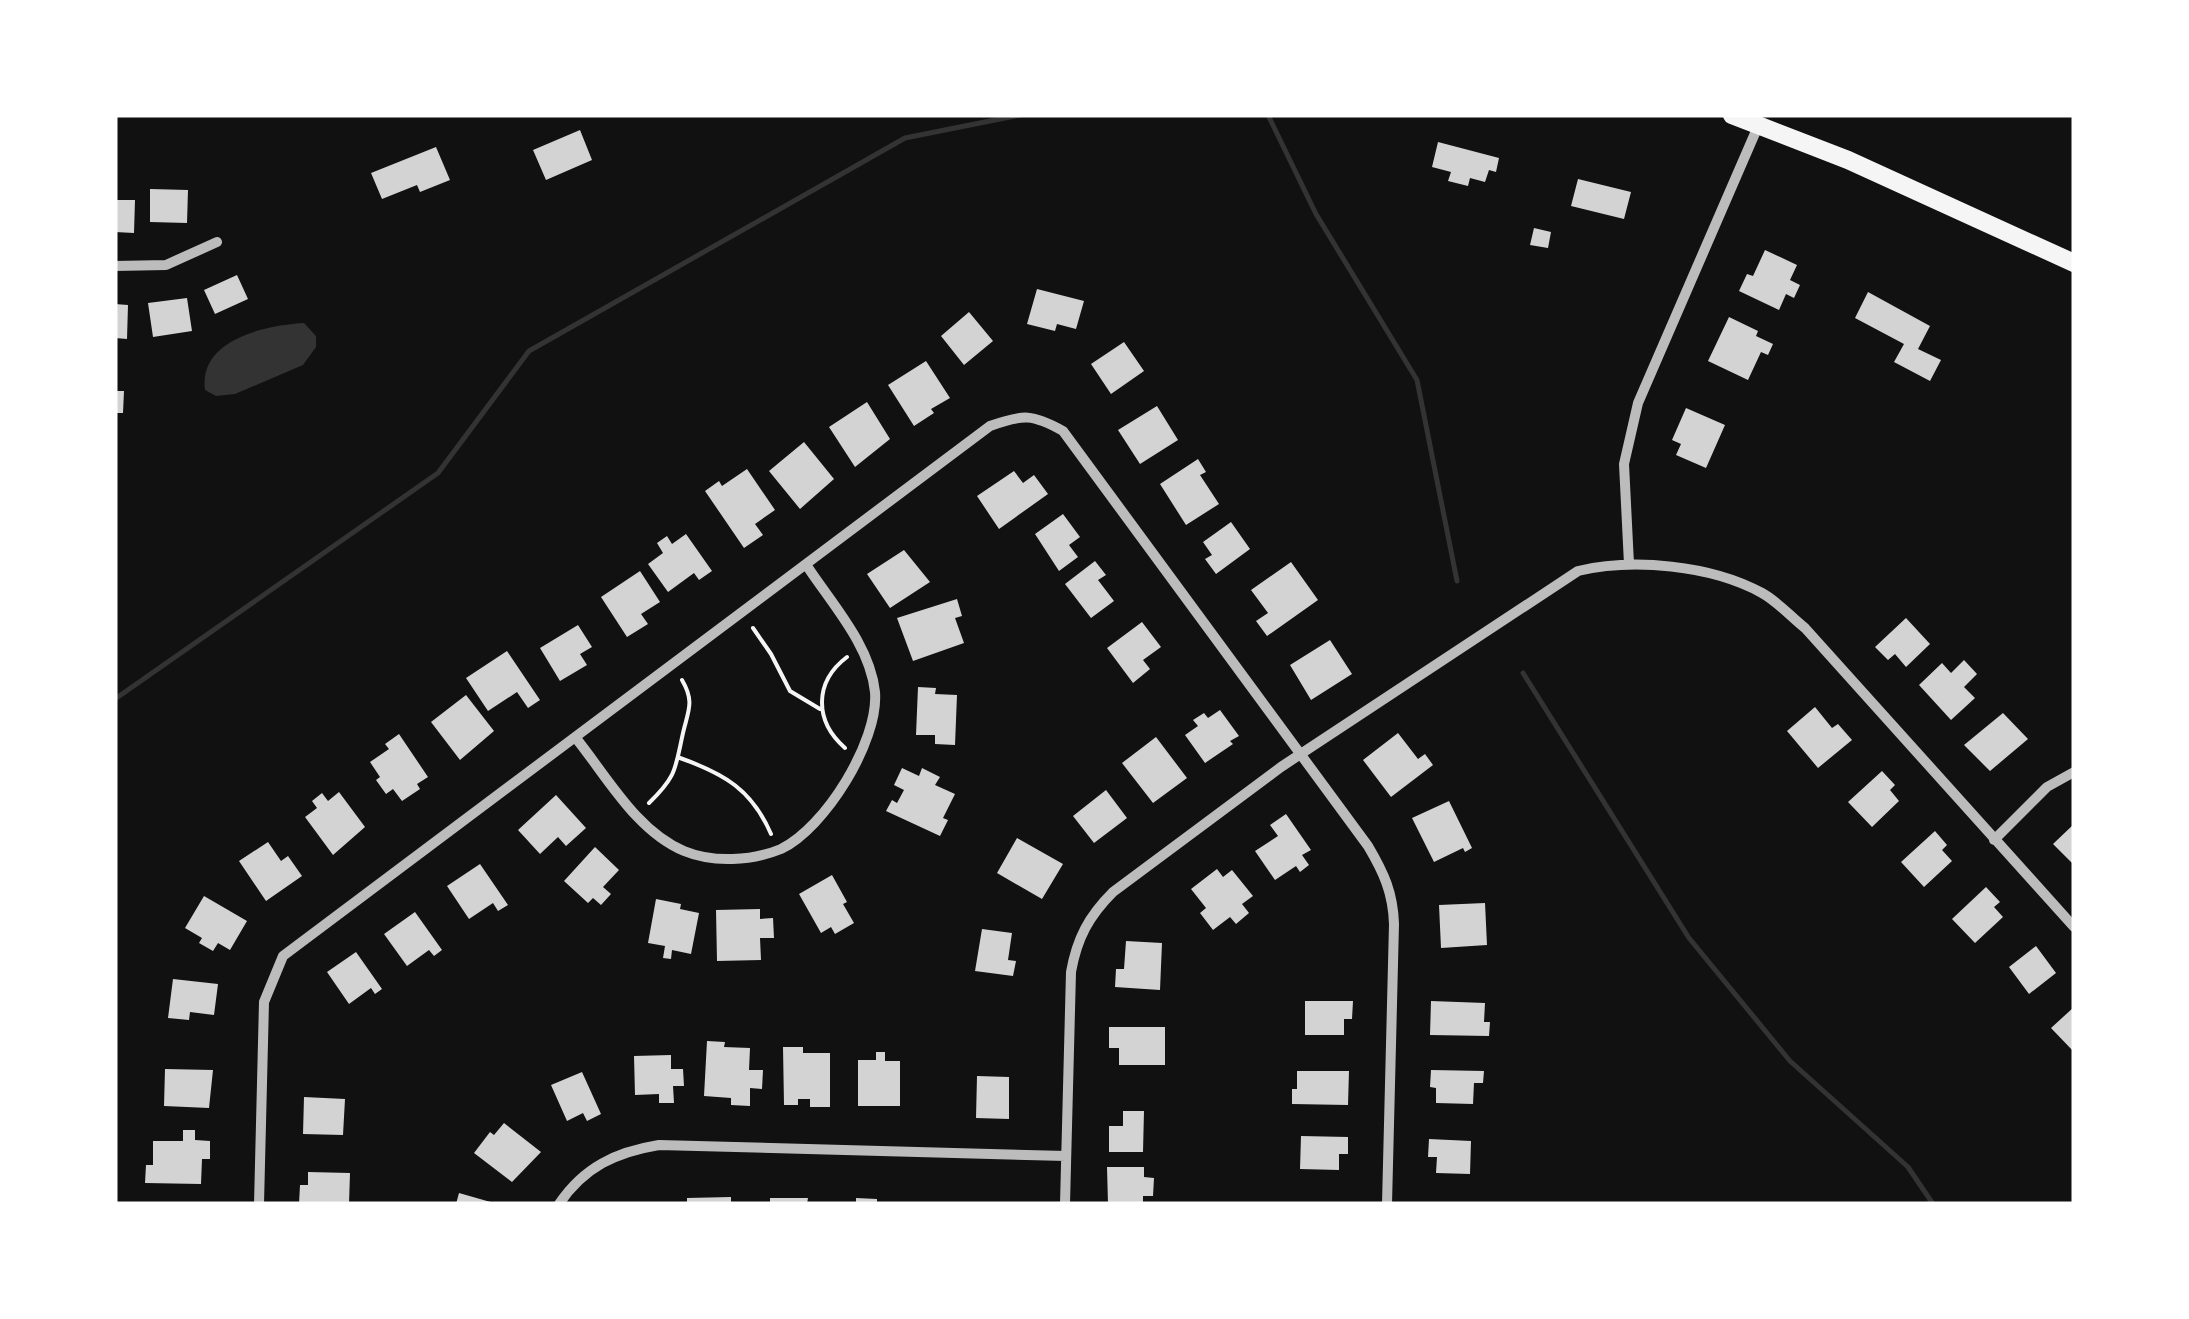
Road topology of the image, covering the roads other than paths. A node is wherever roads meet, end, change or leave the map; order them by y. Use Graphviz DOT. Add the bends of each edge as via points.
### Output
graph roads {
  1 [pos="1732,115"];
  2 [pos="1759,124"];
  3 [pos="217,242"];
  4 [pos="2074,263"];
  5 [pos="115,266"];
  6 [pos="1629,564"];
  7 [pos="807,566"];
  8 [pos="574,737"];
  9 [pos="1300,754"];
  10 [pos="2074,772"];
  11 [pos="1994,840"];
  12 [pos="2074,927"];
  13 [pos="1066,1156"];
  14 [pos="259,1204"];
  15 [pos="559,1204"];
  16 [pos="1065,1204"];
  17 [pos="1388,1204"];
  1 -- 2 [label="main road"];
  2 -- 4 [label="main road"];
  2 -- 6 [label="street" via="1638,403 1624,464"];
  3 -- 5 [label="street" via="166,265"];
  6 -- 9 [label="street" via="1578,571"];
  6 -- 11 [label="street" via="1695,571 1763,593 1805,628"];
  7 -- 8 [label="street"];
  7 -- 8 [label="street" via="858,642 875,693 868,740 829,806 804,833 747,858 686,852 644,824"];
  7 -- 9 [label="street" via="990,426 1038,416 1063,431"];
  8 -- 14 [label="street" via="283,956 264,1002"];
  9 -- 13 [label="street" via="1092,913 1071,972"];
  9 -- 17 [label="street" via="1368,846 1393,898"];
  10 -- 11 [label="street" via="2048,787"];
  11 -- 12 [label="street"];
  13 -- 15 [label="street" via="660,1145 599,1164"];
  13 -- 16 [label="street"];
}
